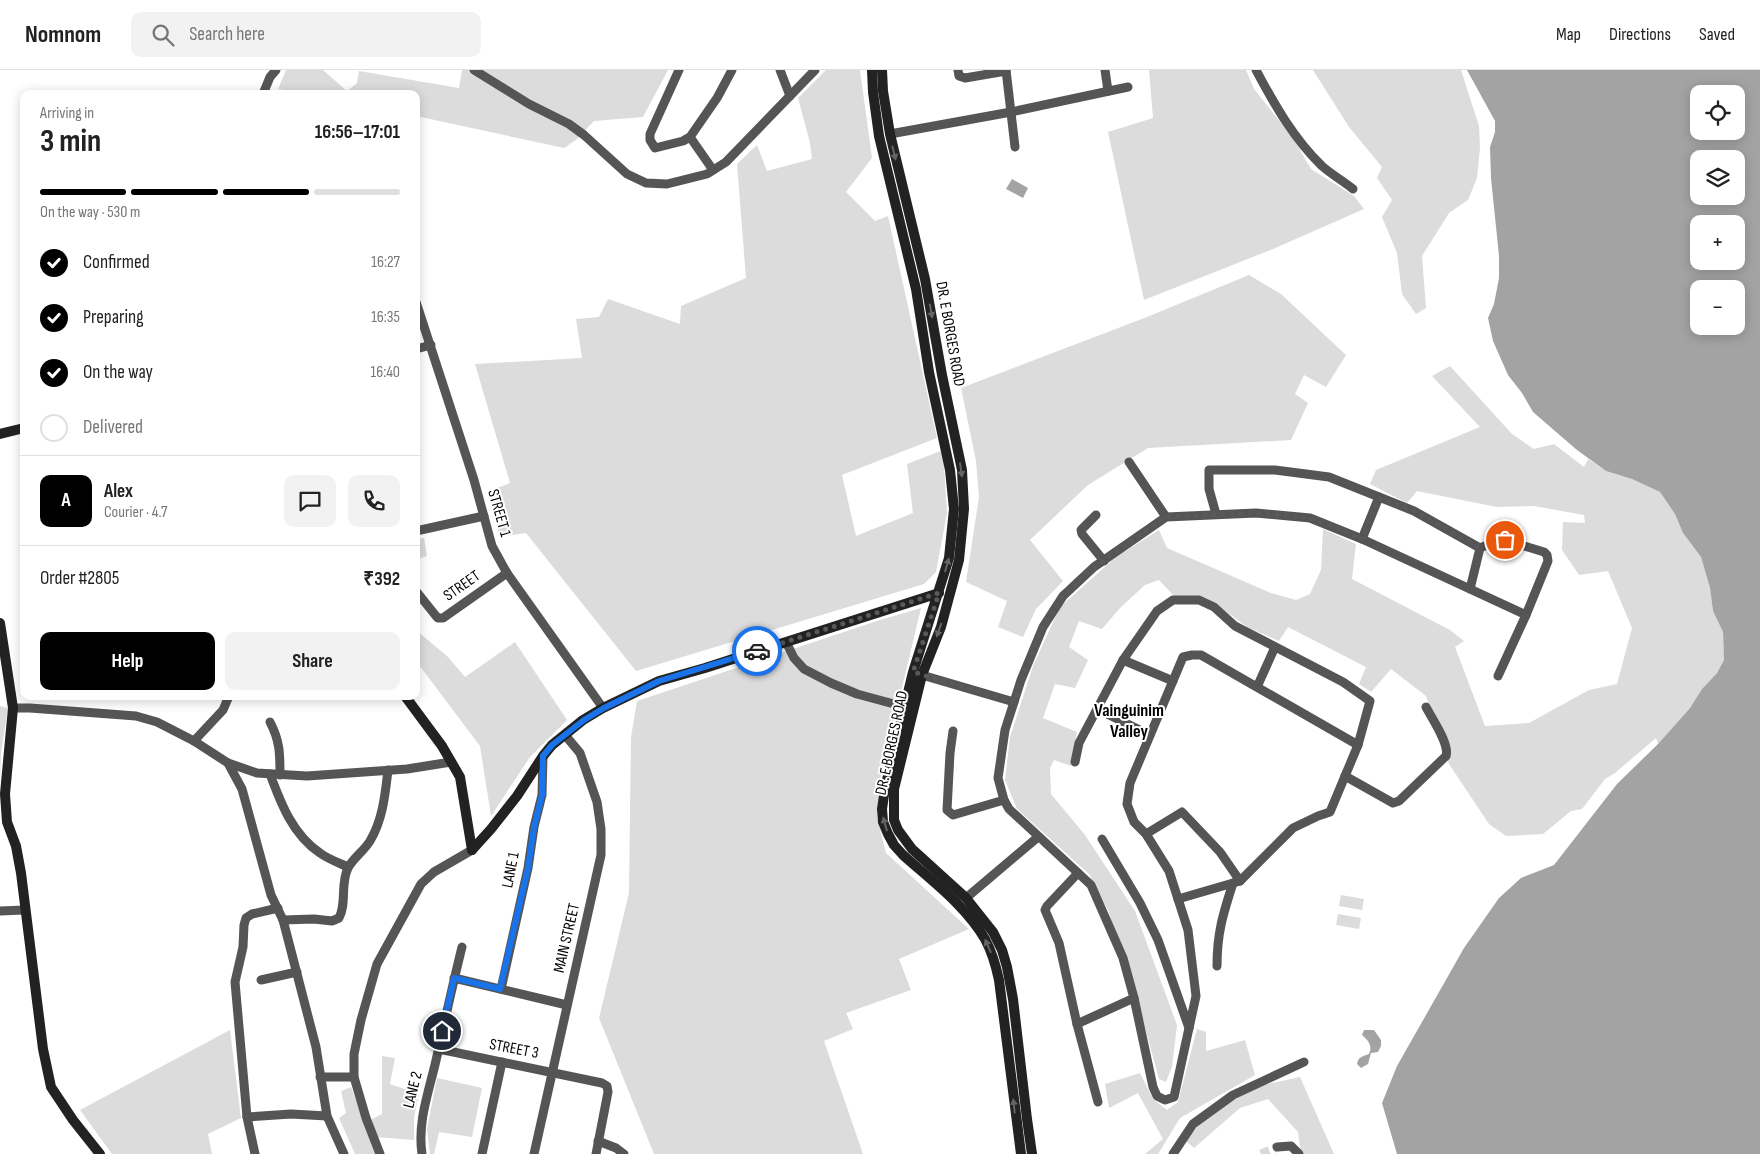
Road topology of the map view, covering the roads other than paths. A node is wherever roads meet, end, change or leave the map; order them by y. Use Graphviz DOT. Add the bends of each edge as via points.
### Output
graph roads {
  1 [pos="276,70"];
  2 [pos="474,70"];
  3 [pos="679,70"];
  4 [pos="732,70"];
  5 [pos="780,70"];
  6 [pos="814,70"];
  7 [pos="872,70"];
  8 [pos="882,70"];
  9 [pos="958,70"];
  10 [pos="1006,70"];
  11 [pos="1105,70"];
  12 [pos="1256,70"];
  13 [pos="1128,87"];
  14 [pos="265,90"];
  15 [pos="1108,91"];
  16 [pos="790,96"];
  17 [pos="1011,112"];
  18 [pos="890,134"];
  19 [pos="690,137"];
  20 [pos="1015,147"];
  21 [pos="713,170"];
  22 [pos="1353,189"];
  23 [pos="420,313"];
  24 [pos="431,345"];
  25 [pos="420,348"];
  26 [pos="20,429"];
  27 [pos="0,434"];
  28 [pos="1129,462"];
  29 [pos="1379,498"];
  30 [pos="1216,514"];
  31 [pos="1096,515"];
  32 [pos="484,516"];
  33 [pos="1166,517"];
  34 [pos="420,529"];
  35 [pos="1362,539"];
  36 [pos="1480,548"];
  37 [pos="1104,561"];
  38 [pos="507,573"];
  39 [pos="1470,589"];
  40 [pos="939,593"];
  41 [pos="420,596"];
  42 [pos="1526,616"];
  43 [pos="0,629"];
  44 [pos="786,642"];
  45 [pos="1275,647"];
  46 [pos="1124,660"];
  47 [pos="917,674"];
  48 [pos="1498,676"];
  49 [pos="1173,681"];
  50 [pos="1257,687"];
  51 [pos="227,700"];
  52 [pos="408,700"];
  53 [pos="1014,702"];
  54 [pos="904,707"];
  55 [pos="1426,707"];
  56 [pos="13,708"];
  57 [pos="604,708"];
  58 [pos="1097,709"];
  59 [pos="270,722"];
  60 [pos="953,731"];
  61 [pos="565,735"];
  62 [pos="1150,735"];
  63 [pos="194,741"];
  64 [pos="1358,745"];
  65 [pos="543,756"];
  66 [pos="451,762"];
  67 [pos="1075,762"];
  68 [pos="228,763"];
  69 [pos="388,770"];
  70 [pos="275,775"];
  71 [pos="1345,776"];
  72 [pos="1004,800"];
  73 [pos="1146,834"];
  74 [pos="1038,837"];
  75 [pos="1102,839"];
  76 [pos="472,850"];
  77 [pos="348,867"];
  78 [pos="1078,873"];
  79 [pos="1237,882"];
  80 [pos="966,898"];
  81 [pos="1178,899"];
  82 [pos="278,908"];
  83 [pos="24,910"];
  84 [pos="0,911"];
  85 [pos="283,920"];
  86 [pos="462,947"];
  87 [pos="1217,966"];
  88 [pos="297,972"];
  89 [pos="454,978"];
  90 [pos="261,980"];
  91 [pos="500,989"];
  92 [pos="1134,998"];
  93 [pos="567,1005"];
  94 [pos="1077,1024"];
  95 [pos="1189,1028"];
  96 [pos="439,1049"];
  97 [pos="502,1062"];
  98 [pos="1304,1062"];
  99 [pos="553,1072"];
  100 [pos="320,1077"];
  101 [pos="354,1077"];
  102 [pos="1098,1102"];
  103 [pos="247,1116"];
  104 [pos="327,1116"];
  105 [pos="598,1141"];
  106 [pos="1277,1146"];
  107 [pos="100,1154"];
  108 [pos="255,1154"];
  109 [pos="344,1154"];
  110 [pos="380,1154"];
  111 [pos="422,1154"];
  112 [pos="482,1154"];
  113 [pos="534,1154"];
  114 [pos="596,1154"];
  115 [pos="624,1154"];
  116 [pos="1021,1154"];
  117 [pos="1032,1154"];
  118 [pos="1173,1154"];
  119 [pos="1299,1154"];
  1 -- 14 [label="street"];
  2 -- 21 [label="street" via="569,124 627,174 646,183 667,184"];
  3 -- 19 [label="street" via="650,140 655,148"];
  4 -- 19 [label="street"];
  5 -- 16 [label="street"];
  6 -- 16 [label="street"];
  40 -- 7 [label="main road, DR. E BORGES ROAD, one-way" via="949,558 954,509 950,470 929,372 916,289 880,136"];
  8 -- 18 [label="main road, DR. E BORGES ROAD"];
  9 -- 10 [label="street" via="959,76 966,78"];
  10 -- 17 [label="street"];
  11 -- 15 [label="street"];
  12 -- 22 [label="street" via="1289,127 1322,166"];
  13 -- 15 [label="street"];
  15 -- 17 [label="street"];
  16 -- 21 [label="street" via="726,162"];
  17 -- 18 [label="street"];
  17 -- 20 [label="street"];
  18 -- 47 [label="main road, DR. E BORGES ROAD, one-way" via="925,279 962,470 964,509 959,560 941,627"];
  19 -- 21 [label="street"];
  23 -- 24 [label="street, STREET 1"];
  24 -- 25 [label="street"];
  24 -- 32 [label="street, STREET 1"];
  26 -- 27 [label="main road"];
  28 -- 33 [label="street"];
  29 -- 30 [label="street" via="1329,477 1274,470 1209,470 1209,489"];
  29 -- 35 [label="street"];
  29 -- 36 [label="street" via="1414,511"];
  30 -- 33 [label="street"];
  30 -- 35 [label="street" via="1256,513 1310,518"];
  31 -- 37 [label="street" via="1081,530"];
  32 -- 34 [label="street"];
  32 -- 38 [label="street, STREET 1" via="492,546"];
  33 -- 37 [label="street"];
  35 -- 39 [label="street"];
  36 -- 39 [label="street"];
  36 -- 42 [label="street" via="1505,540 1547,555 1548,561"];
  37 -- 53 [label="street" via="1063,596 1043,627"];
  38 -- 41 [label="street, STREET" via="443,618 438,618"];
  38 -- 57 [label="street, STREET 1"];
  39 -- 42 [label="street"];
  40 -- 44 [label="main road"];
  40 -- 47 [label="main road, DR. E BORGES ROAD"];
  42 -- 48 [label="street"];
  43 -- 56 [label="main road"];
  44 -- 54 [label="street" via="804,669 857,694"];
  44 -- 57 [label="main road" via="659,681"];
  45 -- 46 [label="street" via="1235,626 1214,607 1199,600 1173,600 1157,611"];
  45 -- 50 [label="street"];
  45 -- 64 [label="street" via="1344,682 1370,701"];
  46 -- 49 [label="street"];
  46 -- 58 [label="street"];
  47 -- 53 [label="street"];
  47 -- 54 [label="main road, DR. E BORGES ROAD"];
  47 -- 80 [label="main road, DR. E BORGES ROAD" via="894,789 894,820 912,849"];
  49 -- 50 [label="street" via="1183,657 1201,655"];
  49 -- 62 [label="street"];
  50 -- 64 [label="street"];
  51 -- 63 [label="street"];
  52 -- 66 [label="main road"];
  53 -- 72 [label="street" via="1005,730 998,778"];
  116 -- 54 [label="main road, DR. E BORGES ROAD, one-way" via="1000,987 985,939 964,912 894,845 883,822 885,788"];
  55 -- 71 [label="street" via="1448,751 1399,801 1392,803"];
  56 -- 63 [label="street" via="136,716"];
  56 -- 83 [label="main road" via="5,794 7,822 18,855"];
  57 -- 61 [label="main road"];
  58 -- 62 [label="street"];
  58 -- 67 [label="street" via="1080,743"];
  59 -- 70 [label="street" via="280,745"];
  60 -- 72 [label="street" via="947,810 953,815"];
  61 -- 65 [label="main road"];
  61 -- 93 [label="street, MAIN STREET" via="580,754 597,802 602,828 601,855"];
  62 -- 73 [label="street" via="1130,783 1127,804 1134,822"];
  63 -- 68 [label="street"];
  64 -- 71 [label="street"];
  65 -- 76 [label="main road" via="517,796"];
  65 -- 91 [label="street, LANE 1" via="542,795"];
  66 -- 69 [label="street"];
  66 -- 76 [label="main road" via="460,777"];
  68 -- 70 [label="street" via="257,773"];
  68 -- 82 [label="street" via="242,789 271,895"];
  69 -- 70 [label="street"];
  69 -- 77 [label="street" via="384,806 377,827 370,842"];
  70 -- 77 [label="street" via="279,799 306,843 321,855"];
  71 -- 79 [label="street" via="1330,812 1292,828"];
  72 -- 74 [label="street"];
  73 -- 79 [label="street" via="1182,812 1220,852"];
  73 -- 81 [label="street" via="1169,871"];
  74 -- 78 [label="street"];
  74 -- 80 [label="street"];
  75 -- 95 [label="street" via="1140,902 1158,940"];
  76 -- 101 [label="street" via="434,872 421,884 377,964 354,1054"];
  77 -- 85 [label="street" via="339,918 332,921 314,918"];
  78 -- 92 [label="street" via="1091,885 1123,958"];
  78 -- 94 [label="street" via="1044,910 1059,943"];
  79 -- 81 [label="street"];
  79 -- 87 [label="street" via="1219,927"];
  80 -- 117 [label="main road, DR. E BORGES ROAD" via="994,932 1007,967"];
  81 -- 95 [label="street" via="1188,930 1196,996"];
  82 -- 85 [label="street"];
  82 -- 103 [label="street" via="246,918 235,982"];
  83 -- 84 [label="street"];
  83 -- 107 [label="main road" via="51,1087"];
  85 -- 88 [label="street"];
  86 -- 89 [label="street, LANE 2"];
  88 -- 90 [label="street"];
  88 -- 100 [label="street" via="316,1047"];
  89 -- 91 [label="street"];
  89 -- 96 [label="street, LANE 2"];
  91 -- 93 [label="street"];
  92 -- 94 [label="street"];
  92 -- 95 [label="street" via="1153,1087 1157,1096 1165,1100 1174,1097"];
  93 -- 99 [label="street, MAIN STREET"];
  94 -- 102 [label="street"];
  96 -- 97 [label="street, STREET 3"];
  96 -- 111 [label="street, LANE 2" via="422,1114"];
  97 -- 99 [label="street, STREET 3"];
  97 -- 112 [label="street"];
  98 -- 118 [label="street" via="1233,1095 1193,1124"];
  99 -- 105 [label="street, STREET 3" via="607,1086"];
  99 -- 113 [label="street, MAIN STREET"];
  100 -- 101 [label="street"];
  100 -- 104 [label="street"];
  101 -- 110 [label="street"];
  103 -- 104 [label="street"];
  103 -- 108 [label="street"];
  104 -- 109 [label="street"];
  105 -- 114 [label="street"];
  105 -- 115 [label="street"];
  106 -- 119 [label="street" via="1291,1146"];
}
